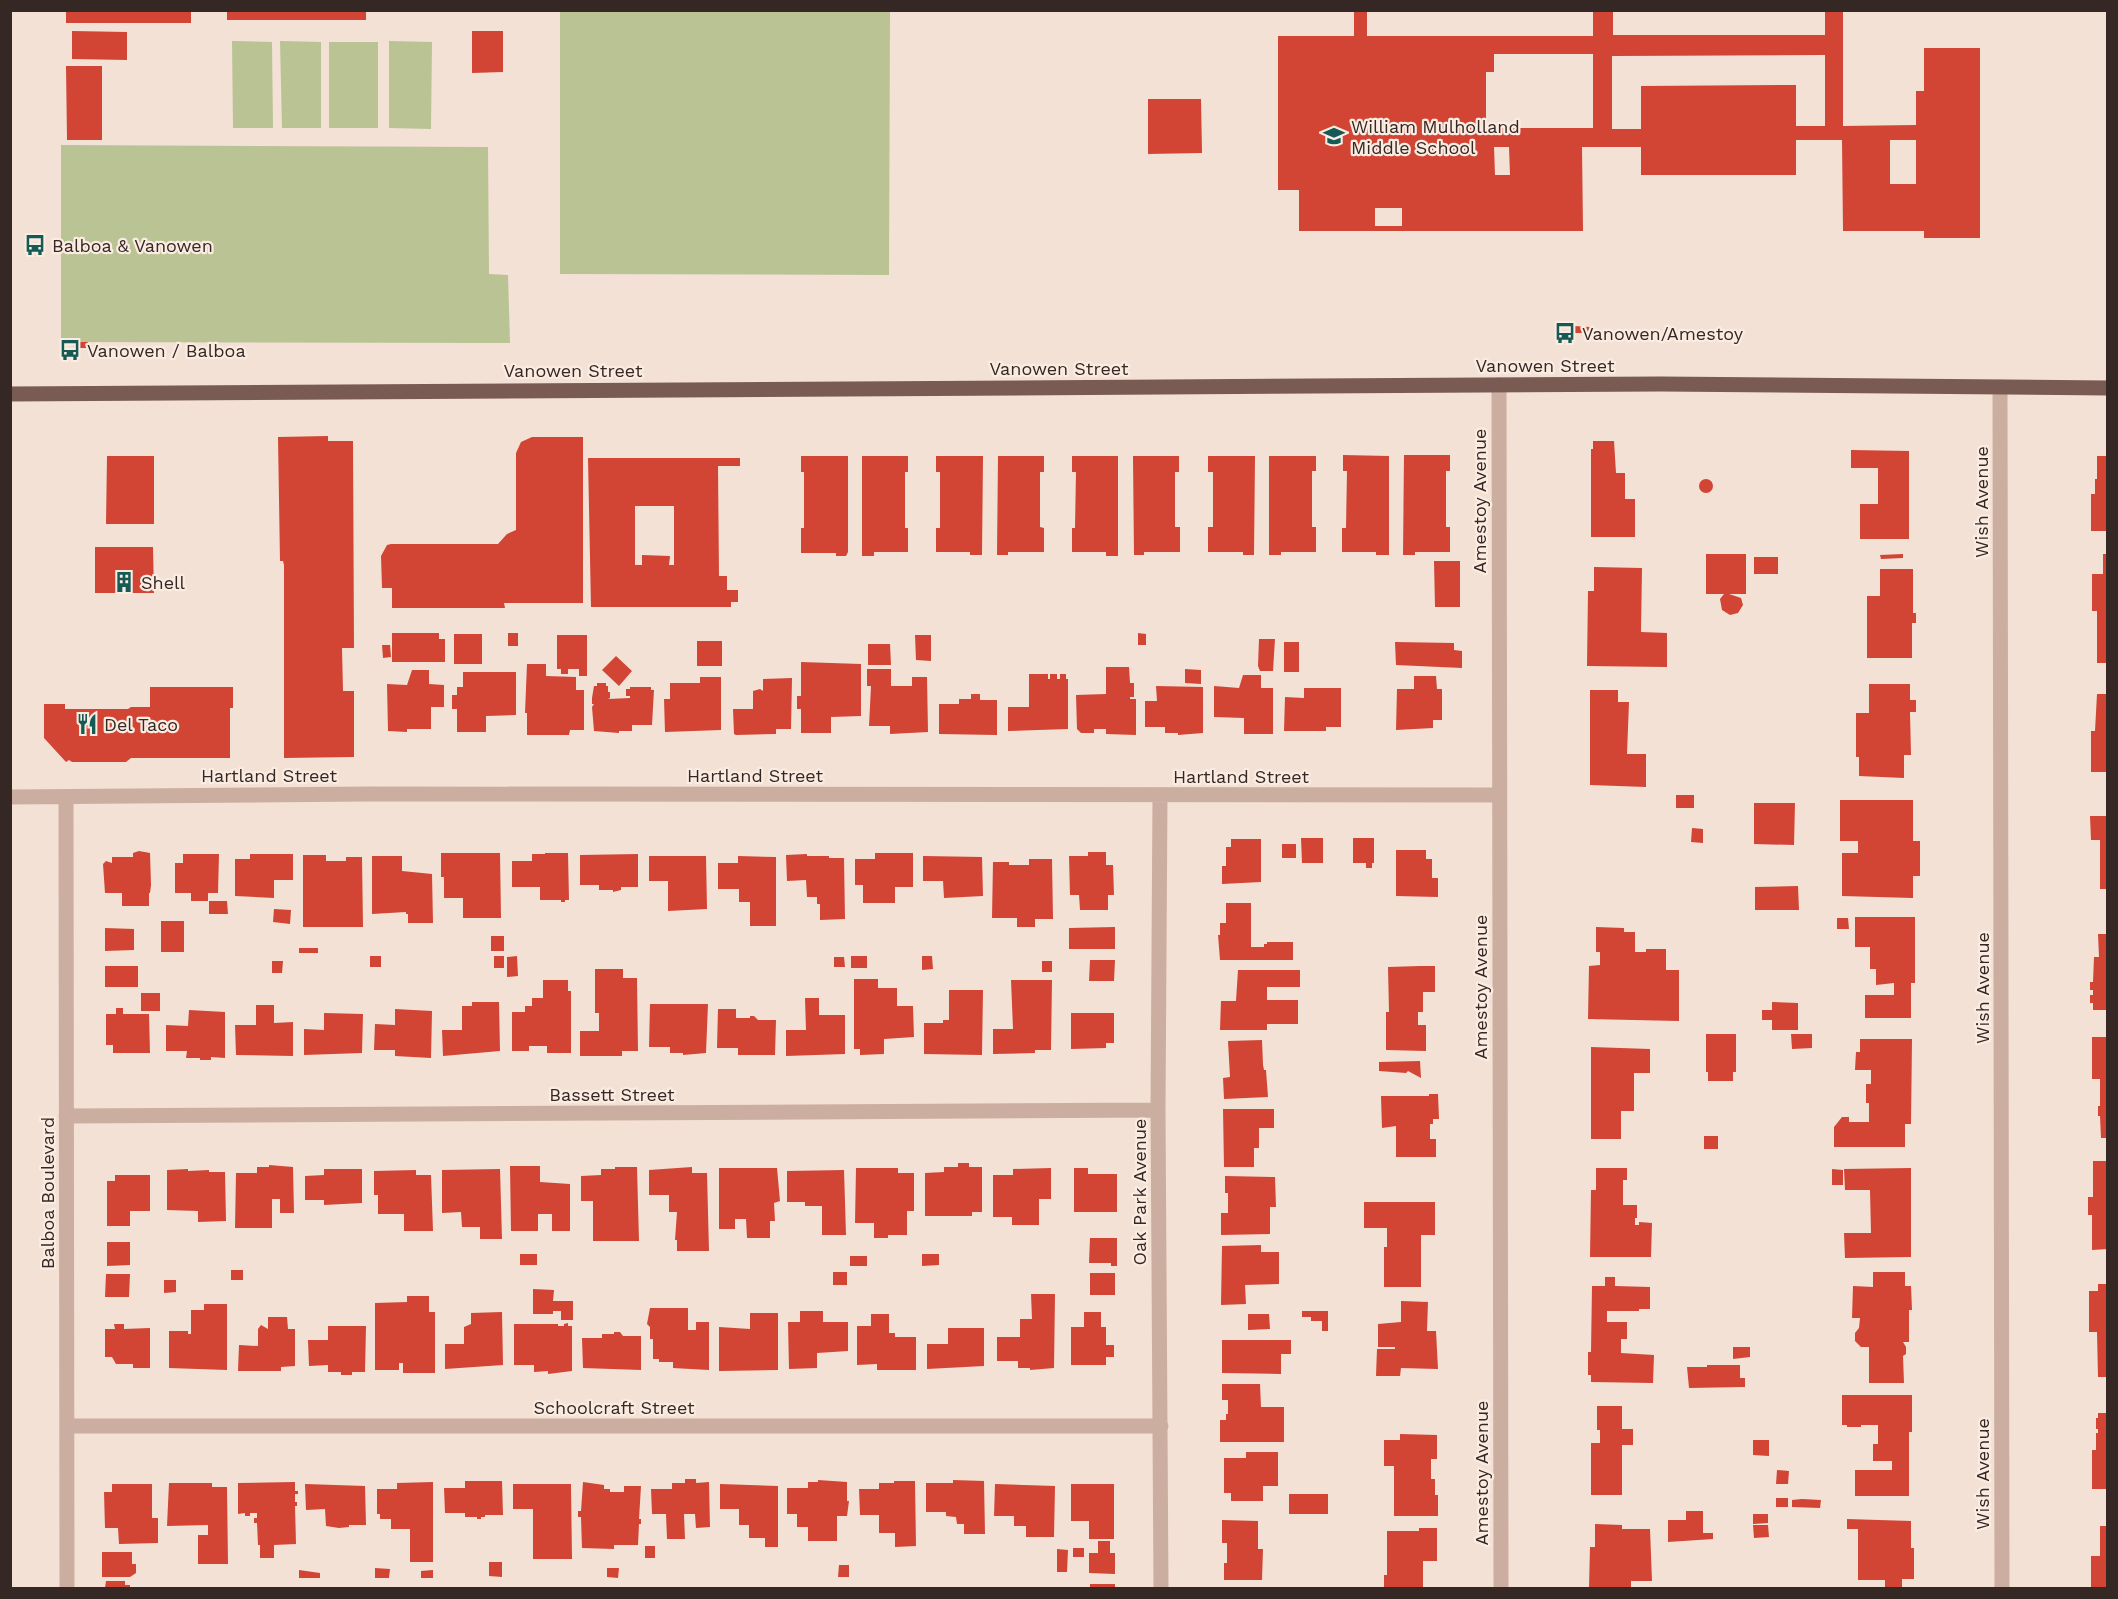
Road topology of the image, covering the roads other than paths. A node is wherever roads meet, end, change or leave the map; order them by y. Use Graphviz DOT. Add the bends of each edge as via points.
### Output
graph roads {
  1 [pos="1499,385"];
  2 [pos="2000,387"];
  3 [pos="2108,388"];
  4 [pos="10,394"];
  5 [pos="1160,795"];
  6 [pos="1499,795"];
  7 [pos="10,797"];
  8 [pos="66,797"];
  9 [pos="1158,1110"];
  10 [pos="66,1116"];
  11 [pos="67,1426"];
  12 [pos="1161,1426"];
  13 [pos="67,1588"];
  14 [pos="1161,1588"];
  15 [pos="1501,1588"];
  16 [pos="2002,1588"];
  1 -- 2 [label="main road, Vanowen Street"];
  1 -- 4 [label="main road, Vanowen Street"];
  1 -- 6 [label="street, Amestoy Avenue"];
  2 -- 3 [label="main road, Vanowen Street"];
  2 -- 16 [label="street, Wish Avenue"];
  5 -- 6 [label="street, Hartland Street"];
  5 -- 8 [label="street, Hartland Street"];
  5 -- 9 [label="street, Oak Park Avenue"];
  6 -- 15 [label="street, Amestoy Avenue"];
  7 -- 8 [label="street, Hartland Street"];
  8 -- 10 [label="street, Balboa Boulevard"];
  9 -- 10 [label="street, Bassett Street"];
  9 -- 12 [label="street, Oak Park Avenue"];
  10 -- 11 [label="street, Balboa Boulevard"];
  11 -- 12 [label="street, Schoolcraft Street"];
  11 -- 13 [label="street, Balboa Boulevard"];
  12 -- 14 [label="street, Oak Park Avenue"];
}
